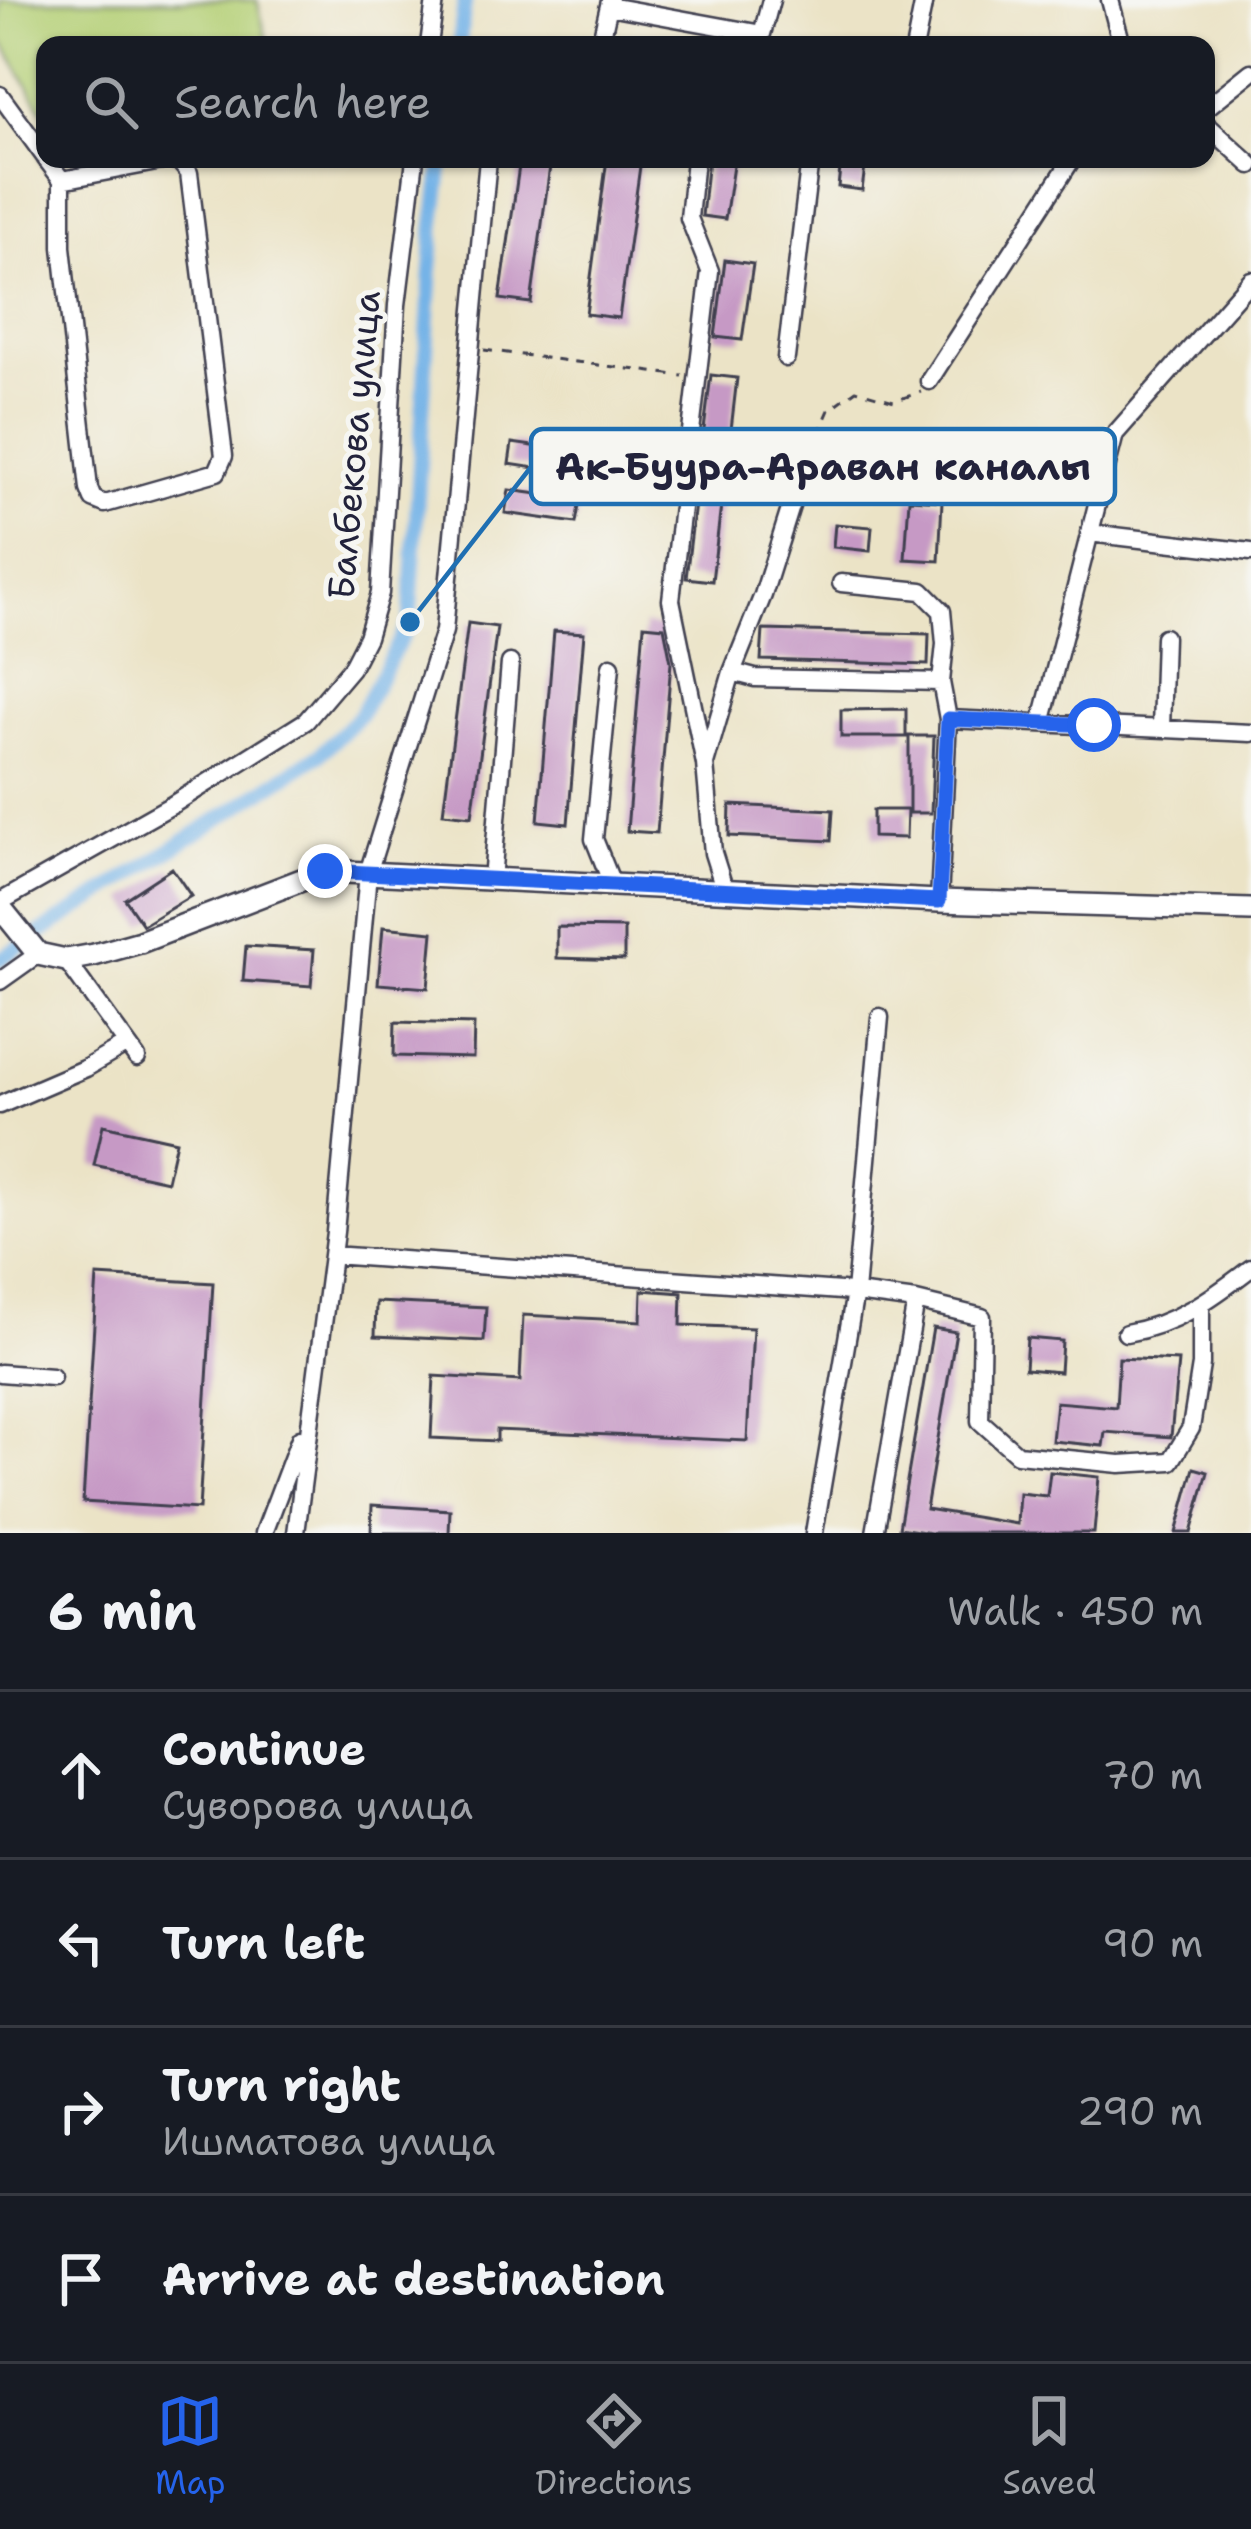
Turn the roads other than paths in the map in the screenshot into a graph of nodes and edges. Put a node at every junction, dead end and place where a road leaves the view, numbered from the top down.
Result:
1 (435, 0) edge
2 (771, 0) edge
3 (924, 0) edge
4 (1110, 0) edge
5 (609, 3) edge
6 (430, 36) edge
7 (602, 36) edge
8 (917, 36) edge
9 (1120, 36) edge
10 (1251, 72) edge
11 (0, 95) edge
12 (1215, 101) edge
13 (1215, 132) edge
14 (36, 144) edge
15 (1251, 165) edge
16 (53, 168) edge
17 (125, 168) edge
18 (185, 168) edge
19 (414, 168) edge
20 (487, 168) edge
21 (694, 168) edge
22 (809, 168) edge
23 (1066, 168) edge
24 (62, 180) junction
25 (1251, 280) edge
26 (786, 358) dead end
27 (928, 380) road end
28 (967, 488) dead end
29 (1090, 533) junction
30 (1251, 552) edge
31 (841, 583) dead end
32 (1164, 637) dead end
33 (510, 663) dead end
34 (611, 665) dead end
35 (732, 672) junction
36 (941, 682) junction
37 (948, 719) junction
38 (1042, 720) junction
39 (1161, 728) junction
40 (1251, 733) edge
41 (705, 764) junction
42 (368, 874) junction
43 (492, 880) junction
44 (613, 886) junction
45 (725, 891) junction
46 (939, 901) junction
47 (1, 907) edge
48 (1251, 910) edge
49 (38, 954) junction
50 (66, 960) junction
51 (0, 981) edge
52 (880, 1017) dead end
53 (0, 1105) edge
54 (332, 1255) junction
55 (1251, 1268) edge
56 (855, 1292) junction
57 (916, 1300) junction
58 (1201, 1307) junction
59 (1126, 1333) dead end
60 (0, 1373) edge
61 (52, 1377) dead end
62 (310, 1411) junction
63 (876, 1532) edge
64 (265, 1533) edge
65 (296, 1533) edge
66 (814, 1533) edge

1 - 6 street
2 - 5 street
3 - 8 street
4 - 9 street
5 - 7 street
10 - 12 street
11 - 14 street
13 - 15 street
16 - 24 street
17 - 24 street
18 - 24 street
19 - 47 street, Балбекова улица
20 - 42 street
21 - 41 street
22 - 26 street
23 - 27 street
25 - 29 street
28 - 35 street
29 - 30 street
29 - 38 street
31 - 36 street
32 - 39 street
33 - 43 street
34 - 44 street
35 - 36 street
35 - 41 street
36 - 37 street
37 - 38 street
37 - 46 street
38 - 39 street
39 - 40 street
41 - 45 street
42 - 43 main road
42 - 50 main road
42 - 54 street
43 - 44 main road
44 - 45 main road
45 - 46 main road
46 - 48 main road
47 - 49 main road
49 - 50 main road
49 - 51 street
50 - 53 street
52 - 56 street
54 - 56 street
54 - 62 street
55 - 58 street
56 - 57 street
56 - 66 street
57 - 58 street
57 - 63 street
58 - 59 street
60 - 61 street
62 - 64 street
62 - 65 street

